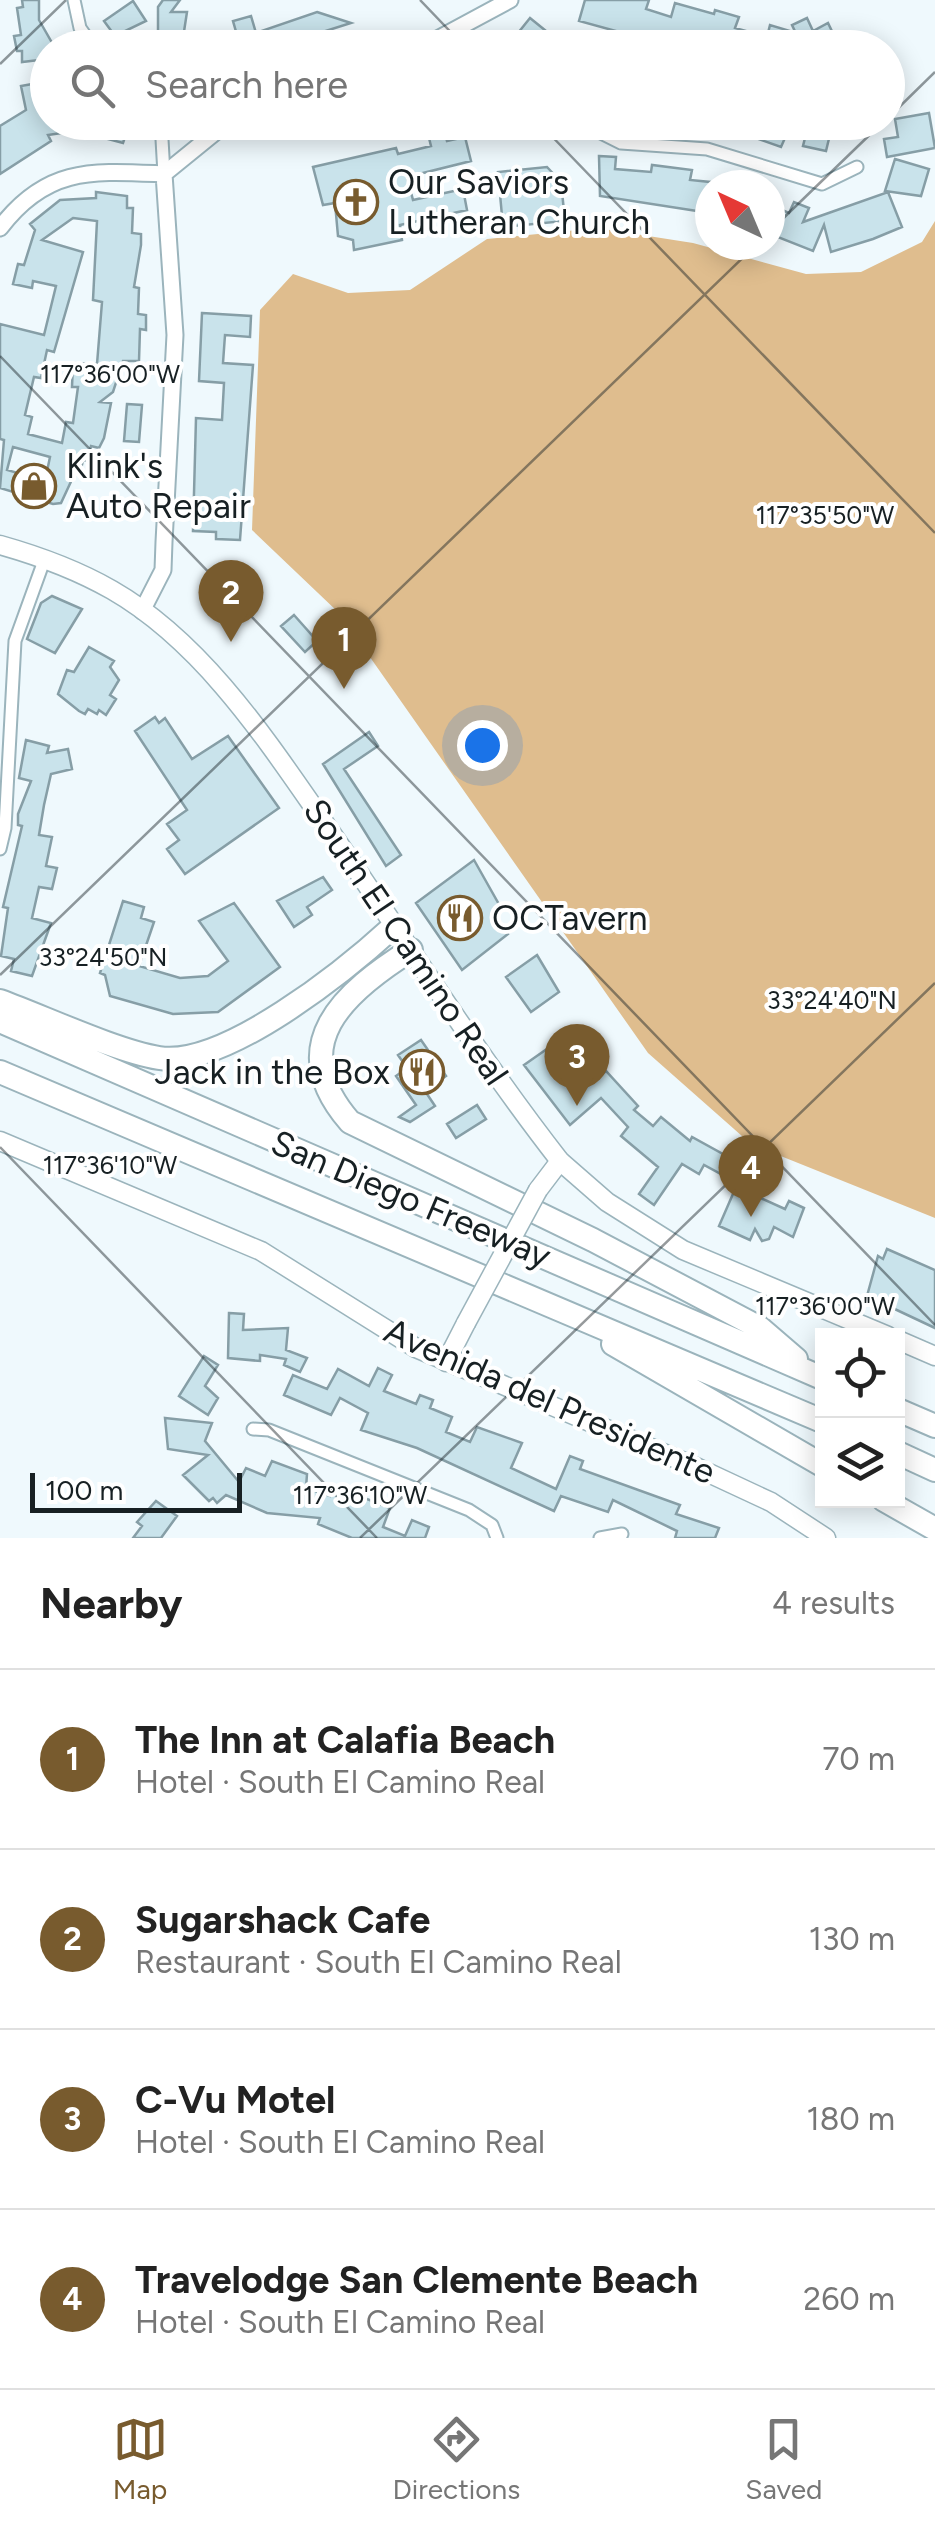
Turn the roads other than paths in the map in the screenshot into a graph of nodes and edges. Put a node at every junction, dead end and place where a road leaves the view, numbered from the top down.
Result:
1 (74, 0) edge
2 (510, 0) edge
3 (457, 29) edge
4 (81, 30) edge
5 (162, 140) edge
6 (206, 140) edge
7 (615, 140) edge
8 (857, 167) dead end
9 (164, 174) junction
10 (0, 228) edge
11 (0, 544) edge
12 (45, 558) junction
13 (142, 611) junction
14 (0, 850) edge
15 (394, 926) junction
16 (411, 950) junction
17 (0, 1001) edge
18 (0, 1021) edge
19 (0, 1072) edge
20 (0, 1142) edge
21 (560, 1160) junction
22 (520, 1290) junction
23 (869, 1328) edge
24 (905, 1343) edge
25 (935, 1356) edge
26 (446, 1362) junction
27 (815, 1374) edge
28 (815, 1375) edge
29 (905, 1413) edge
30 (815, 1418) edge
31 (935, 1426) edge
32 (254, 1429) dead end
33 (905, 1457) edge
34 (815, 1461) edge
35 (935, 1470) edge
36 (898, 1508) edge
37 (935, 1529) edge
38 (622, 1534) dead end
39 (497, 1538) edge
40 (600, 1538) edge
41 (826, 1538) edge

1 - 4 street
2 - 3 street
5 - 9 street
6 - 9 street
7 - 8 street
9 - 10 street
9 - 13 street
11 - 12 main road, South El Camino Real
12 - 13 main road, South El Camino Real
12 - 14 street
13 - 15 main road, South El Camino Real
15 - 16 main road, South El Camino Real
15 - 17 highway
16 - 21 main road, South El Camino Real
16 - 27 highway
18 - 28 highway, San Diego Freeway
19 - 22 highway, San Diego Freeway
20 - 26 main road, Avenida del Presidente
21 - 23 main road, South El Camino Real
21 - 26 main road, bridge
22 - 30 highway, San Diego Freeway
22 - 34 highway
24 - 25 main road
26 - 41 main road, Avenida del Presidente
29 - 31 highway
32 - 39 street
33 - 35 highway
36 - 37 highway
38 - 40 street

